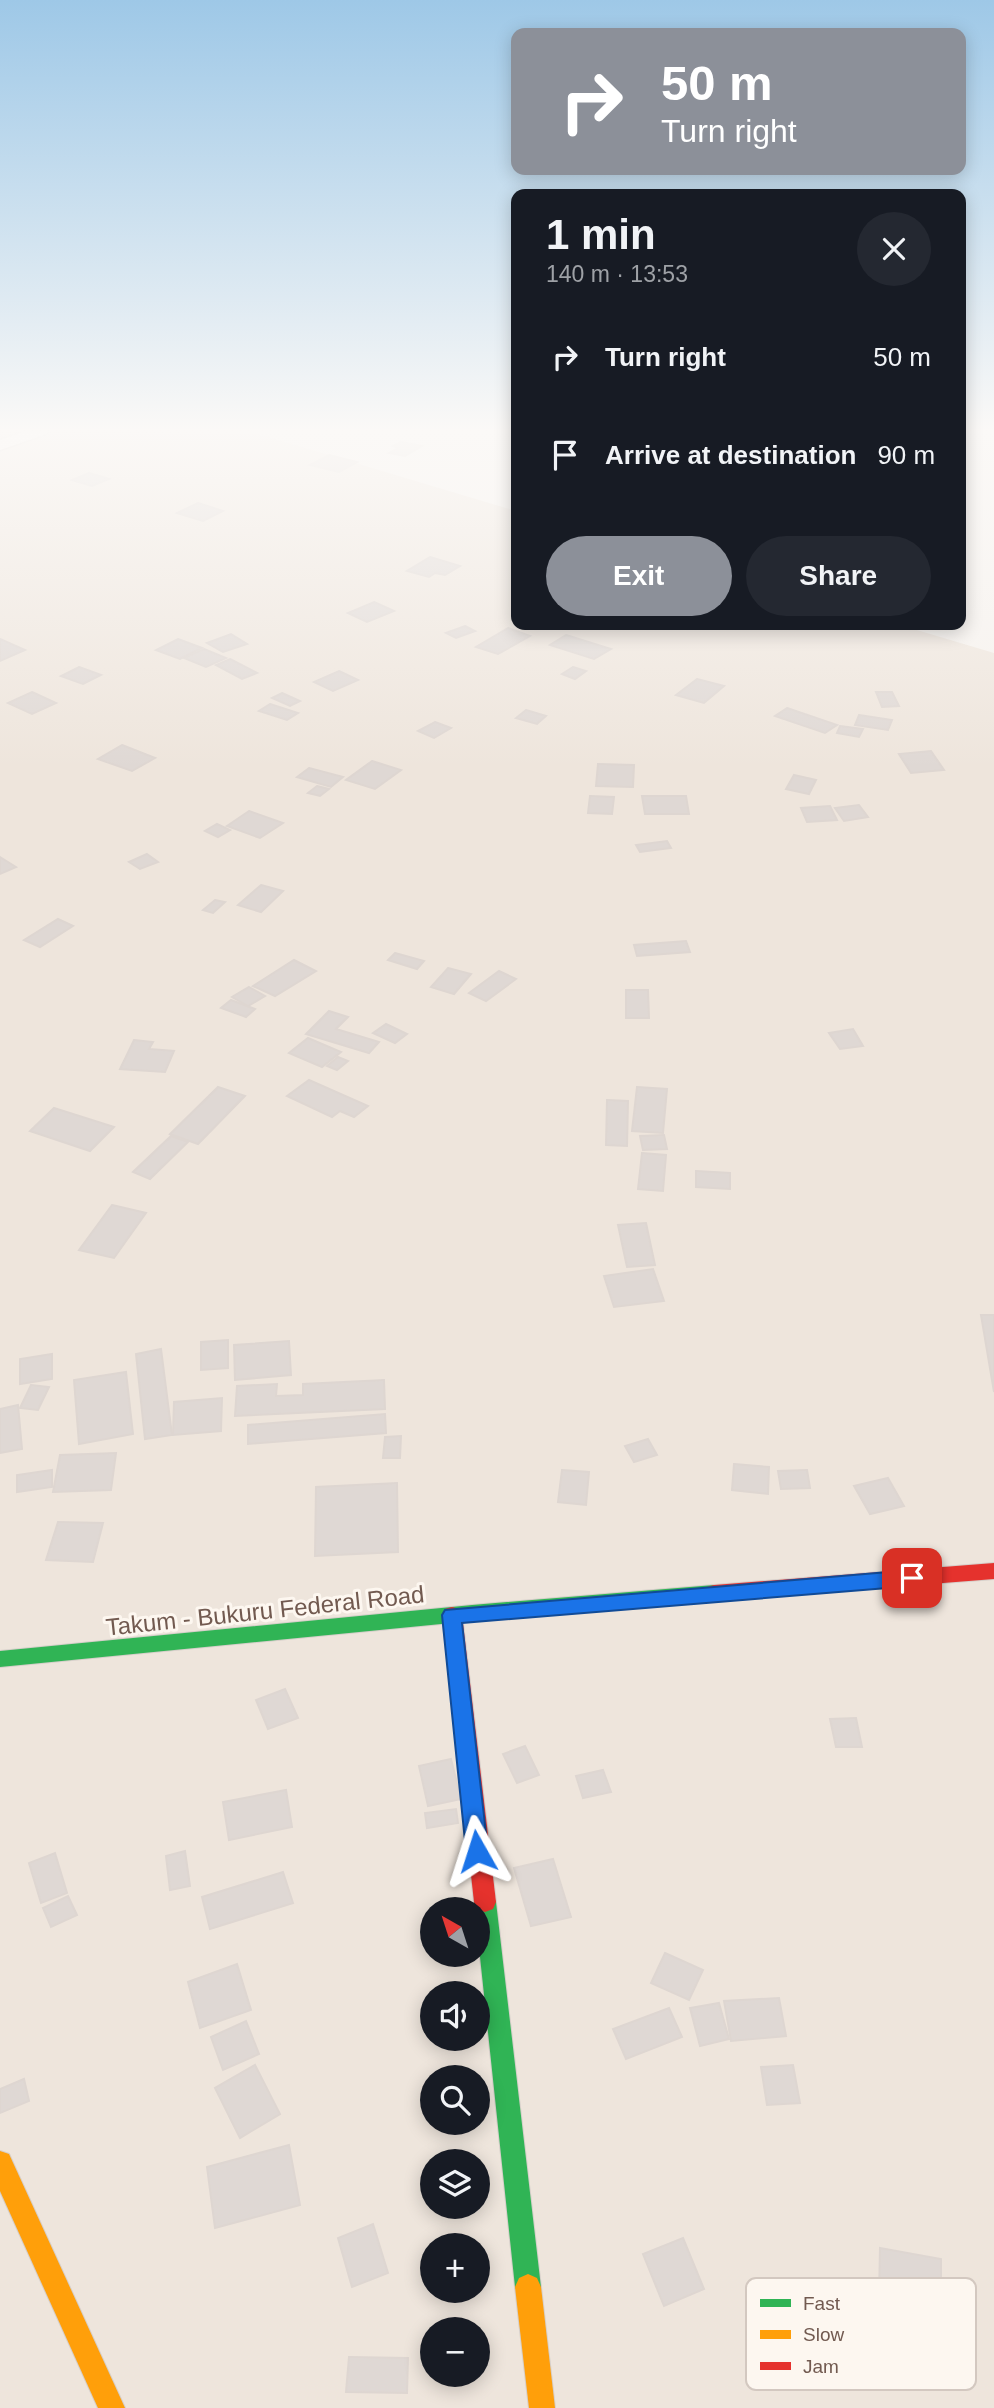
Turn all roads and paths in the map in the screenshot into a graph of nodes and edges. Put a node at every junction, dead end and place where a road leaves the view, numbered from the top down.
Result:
1 (994, 1571) edge
2 (452, 1615) junction
3 (0, 1659) edge
4 (0, 2163) edge
5 (112, 2408) edge
6 (542, 2408) edge

1 - 2 main road, Takum - Bukuru Federal Road
2 - 3 main road, Takum - Bukuru Federal Road
2 - 6 main road
4 - 5 main road

